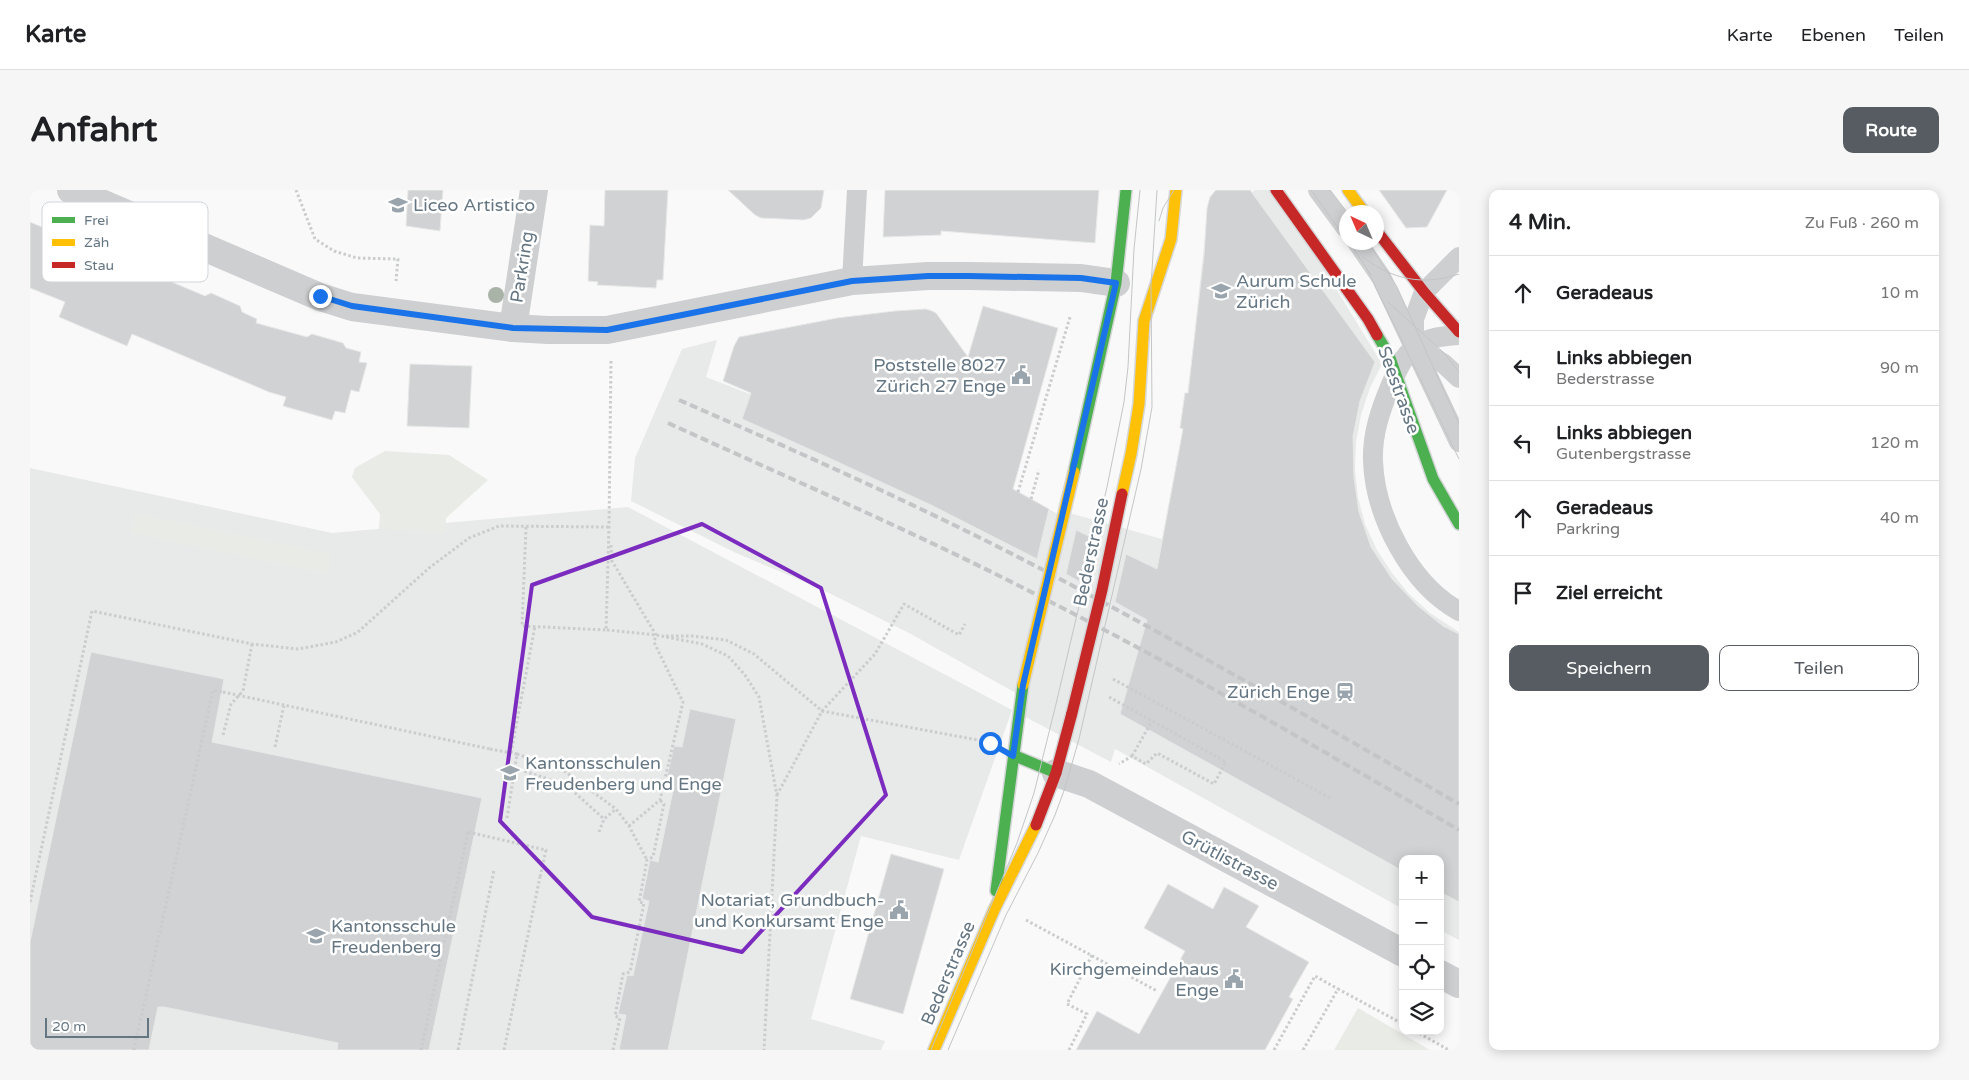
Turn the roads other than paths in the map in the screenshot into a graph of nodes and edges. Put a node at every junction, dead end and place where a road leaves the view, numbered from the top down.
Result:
1 (71, 190) edge
2 (534, 190) edge
3 (857, 190) edge
4 (1176, 190) edge
5 (1276, 190) edge
6 (1307, 190) edge
7 (1348, 190) edge
8 (1322, 193) edge
9 (1127, 194) edge
10 (1188, 195) dead end
11 (99, 202) edge
12 (1359, 205) edge
13 (1339, 218) edge
14 (1171, 239) junction
15 (1384, 240) edge
16 (208, 248) edge
17 (1362, 250) edge
18 (1459, 257) edge
19 (852, 281) junction
20 (1122, 291) junction
21 (1424, 292) junction
22 (513, 328) junction
23 (1459, 334) edge
24 (1414, 346) junction
25 (1395, 374) junction
26 (1459, 378) edge
27 (1459, 442) edge
28 (1459, 524) edge
29 (1459, 611) edge
30 (1013, 756) junction
31 (1056, 773) junction
32 (994, 910) junction
33 (1399, 952) edge
34 (1444, 976) edge
35 (1459, 984) edge
36 (939, 1049) edge

1 - 11 street, Parkring
2 - 22 street, Parkring
3 - 19 lane
4 - 14 main road, Bederstrasse
5 - 25 main road, Seestrasse
6 - 8 lane
7 - 12 main road
8 - 13 lane
9 - 20 main road, Bederstrasse
10 - 14 main road
14 - 31 main road, Bederstrasse, bridge
15 - 21 main road
16 - 22 street, Parkring
17 - 24 lane, Seestrasse
18 - 21 lane
19 - 20 street
19 - 22 street
20 - 30 main road, Bederstrasse, bridge
21 - 23 main road
21 - 24 lane
23 - 24 lane
24 - 25 lane
24 - 26 lane
24 - 27 lane, Seestrasse
25 - 28 main road, Seestrasse
25 - 29 lane
30 - 31 main road
30 - 32 main road, Bederstrasse
31 - 32 main road, Bederstrasse
31 - 33 street, Grütlistrasse
32 - 36 main road, Bederstrasse
34 - 35 street

